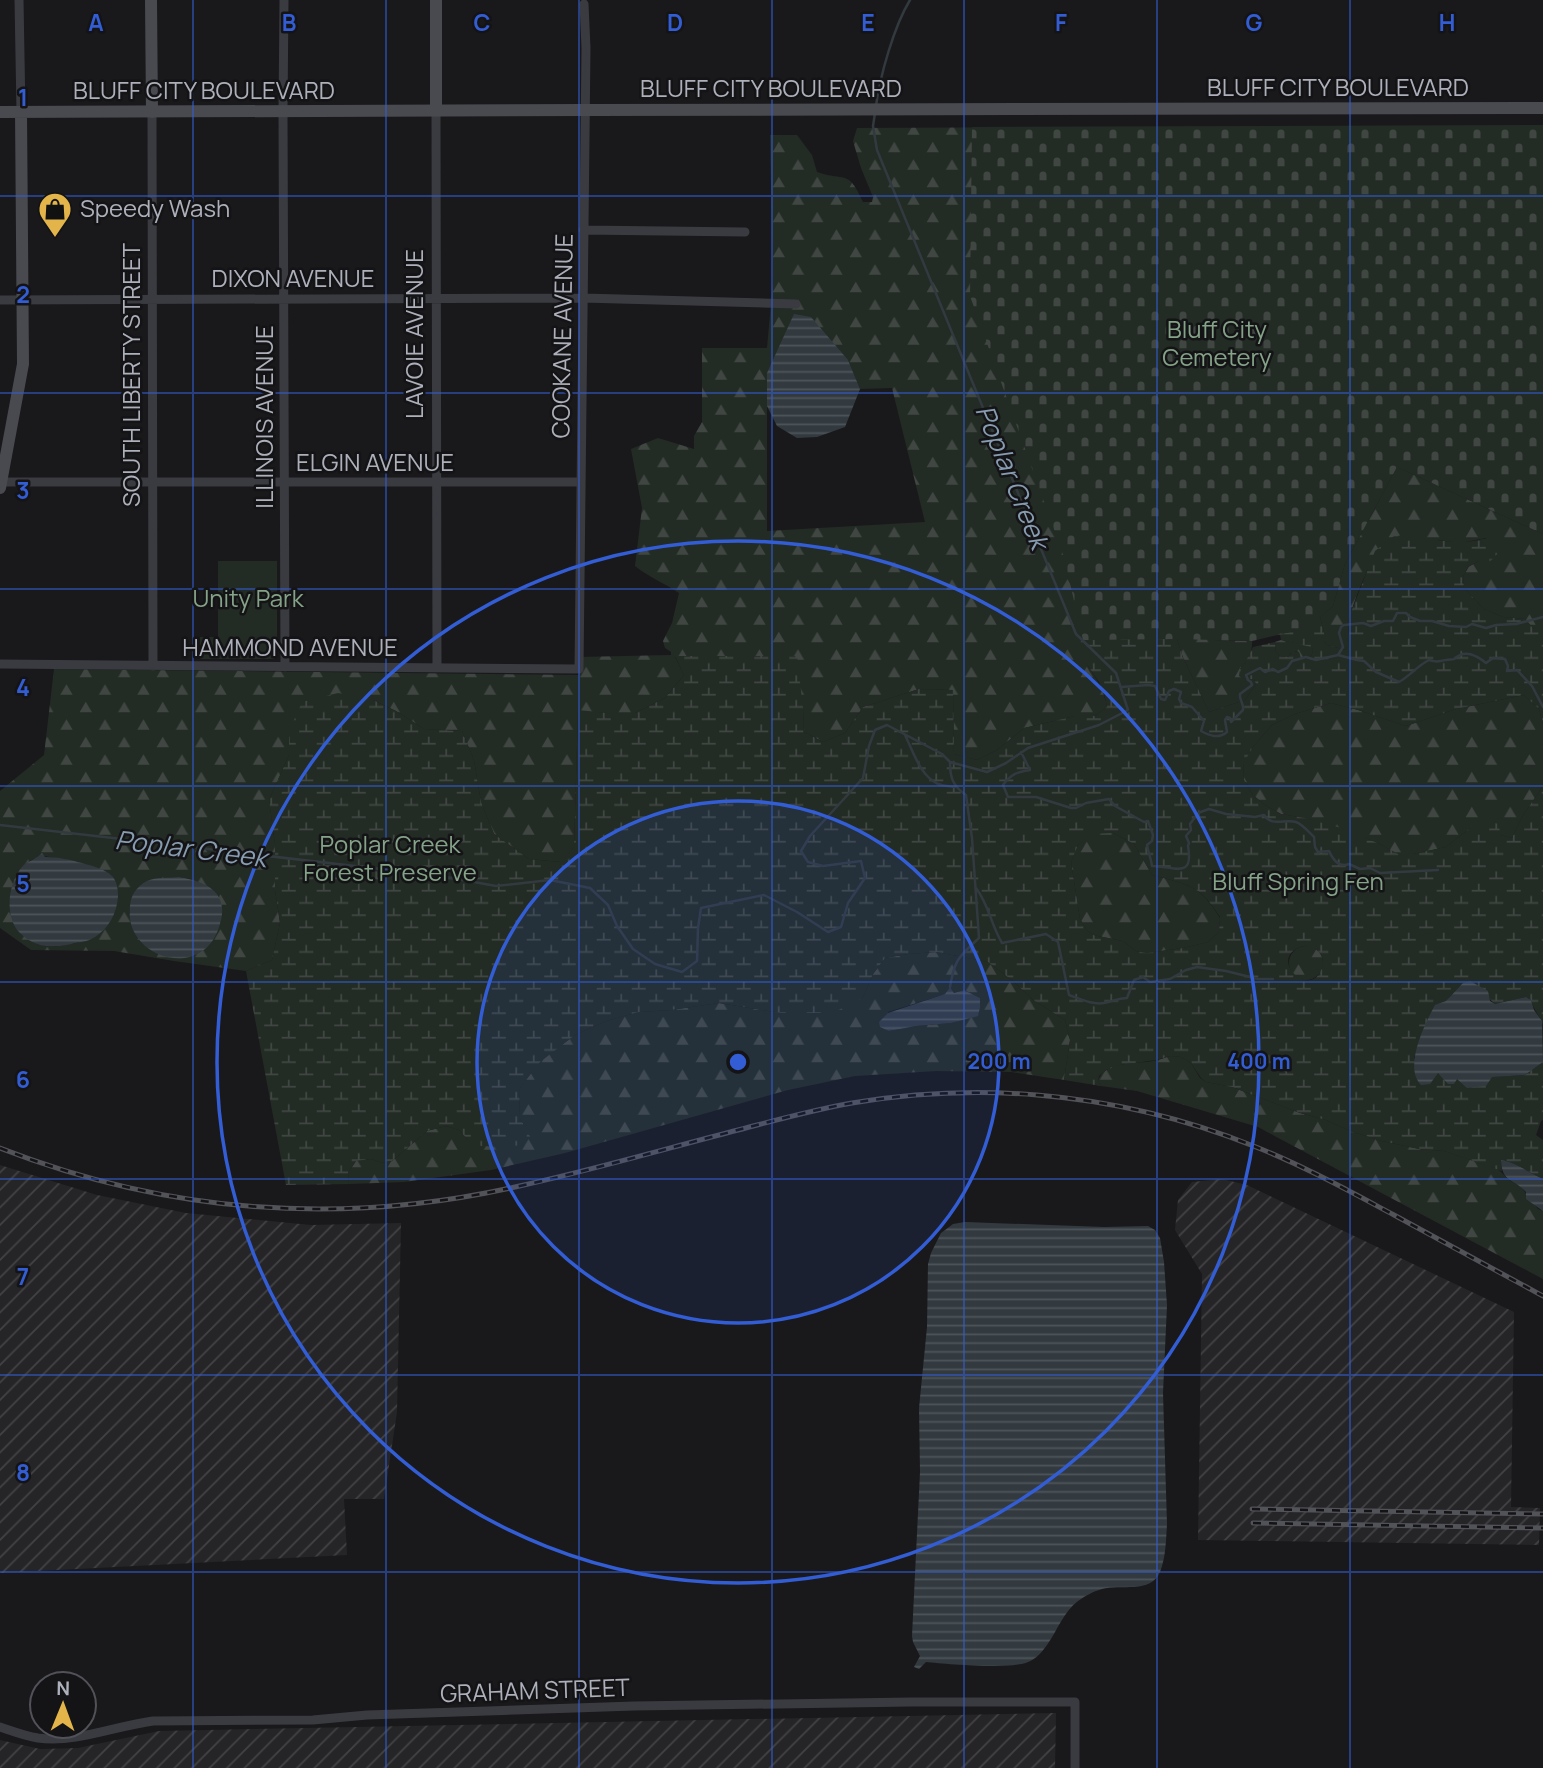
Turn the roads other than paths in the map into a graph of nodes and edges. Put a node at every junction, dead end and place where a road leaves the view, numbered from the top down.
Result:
1 (19, 0) edge
2 (151, 0) edge
3 (284, 0) edge
4 (436, 0) edge
5 (584, 4) dead end
6 (1543, 108) edge
7 (585, 110) junction
8 (283, 111) junction
9 (436, 111) junction
10 (152, 112) junction
11 (0, 113) edge
12 (21, 113) junction
13 (583, 230) junction
14 (745, 232) dead end
15 (284, 298) junction
16 (583, 298) junction
17 (153, 299) junction
18 (436, 299) junction
19 (0, 300) edge
20 (23, 300) junction
21 (796, 304) dead end
22 (284, 482) junction
23 (437, 482) junction
24 (581, 482) junction
25 (153, 483) junction
26 (0, 484) edge
27 (0, 664) edge
28 (153, 666) junction
29 (285, 667) junction
30 (437, 668) junction
31 (579, 669) joint
32 (0, 1727) edge
33 (1075, 1768) edge

1 - 12 street
2 - 10 street, SOUTH LIBERTY STREET
3 - 8 street, ILLINOIS AVENUE
4 - 9 street, LAVOIE AVENUE
5 - 7 street, COOKANE AVENUE
6 - 7 street, BLUFF CITY BOULEVARD
7 - 9 street, BLUFF CITY BOULEVARD
7 - 13 street, COOKANE AVENUE
8 - 9 street, BLUFF CITY BOULEVARD
8 - 10 street, BLUFF CITY BOULEVARD
8 - 15 street, ILLINOIS AVENUE
9 - 18 street, LAVOIE AVENUE
10 - 12 street, BLUFF CITY BOULEVARD
10 - 17 street, SOUTH LIBERTY STREET
11 - 12 street, BLUFF CITY BOULEVARD
12 - 20 street
13 - 14 street
13 - 16 street, COOKANE AVENUE
15 - 17 street, DIXON AVENUE
15 - 18 street, DIXON AVENUE
15 - 22 street, ILLINOIS AVENUE
16 - 18 street, DIXON AVENUE
16 - 21 street, DIXON AVENUE
16 - 24 street, COOKANE AVENUE
17 - 20 street, DIXON AVENUE
17 - 25 street, SOUTH LIBERTY STREET
18 - 23 street, LAVOIE AVENUE
19 - 20 street, DIXON AVENUE
20 - 26 street
22 - 23 street, ELGIN AVENUE
22 - 25 street, ELGIN AVENUE
22 - 29 street, ILLINOIS AVENUE
23 - 24 street, ELGIN AVENUE
23 - 30 street, LAVOIE AVENUE
24 - 31 street, COOKANE AVENUE
25 - 26 street, ELGIN AVENUE
25 - 28 street, SOUTH LIBERTY STREET
27 - 28 street, HAMMOND AVENUE
28 - 29 street, HAMMOND AVENUE
29 - 30 street, HAMMOND AVENUE
30 - 31 street, HAMMOND AVENUE
32 - 33 street, GRAHAM STREET

